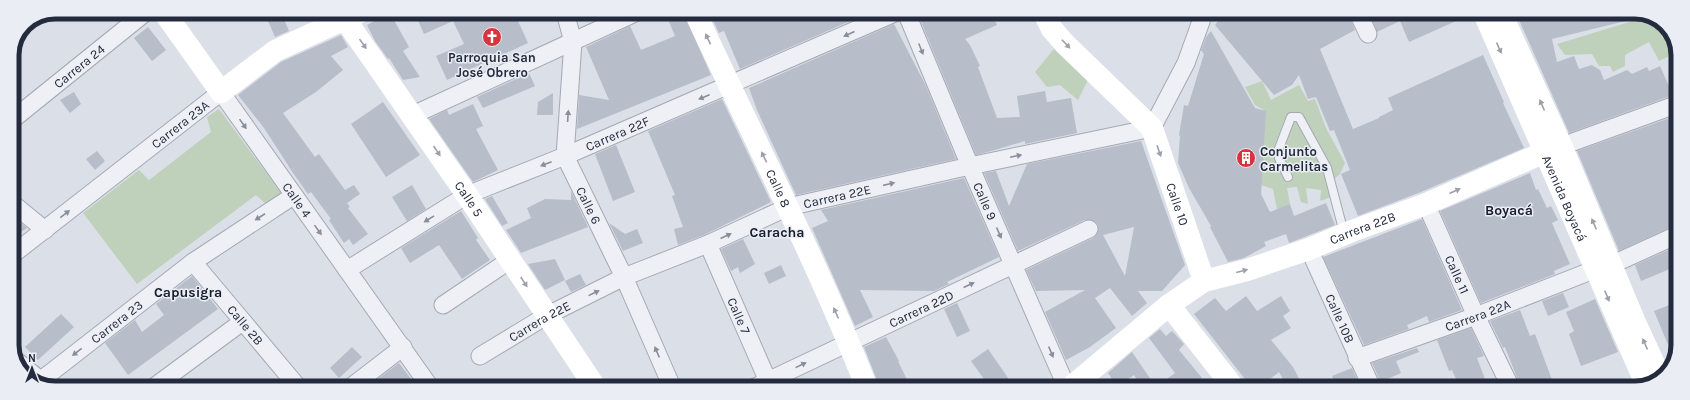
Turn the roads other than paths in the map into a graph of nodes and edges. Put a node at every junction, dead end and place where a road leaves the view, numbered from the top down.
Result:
1 (137, 19) edge
2 (169, 19) edge
3 (338, 19) edge
4 (351, 19) edge
5 (567, 19) edge
6 (622, 19) edge
7 (698, 19) edge
8 (882, 19) edge
9 (909, 19) edge
10 (1047, 19) edge
11 (1202, 19) edge
12 (1361, 19) edge
13 (1487, 19) edge
14 (1503, 19) edge
15 (1368, 34) dead end
16 (573, 42) junction
17 (729, 86) junction
18 (221, 92) junction
19 (1671, 107) edge
20 (19, 114) edge
21 (413, 115) junction
22 (1152, 128) junction
23 (1553, 149) junction
24 (565, 156) junction
25 (970, 166) junction
26 (1288, 177) dead end
27 (467, 195) junction
28 (293, 196) junction
29 (1426, 204) junction
30 (788, 207) junction
31 (19, 209) edge
32 (1089, 229) dead end
33 (45, 230) junction
34 (1344, 235) junction
35 (1671, 238) edge
36 (708, 244) junction
37 (1309, 249) junction
38 (19, 250) edge
39 (510, 260) junction
40 (193, 262) junction
41 (1014, 264) junction
42 (1604, 267) junction
43 (347, 270) junction
44 (624, 277) junction
45 (1204, 281) junction
46 (1169, 304) junction
47 (443, 305) dead end
48 (546, 316) junction
49 (1476, 316) junction
50 (242, 322) junction
51 (849, 342) junction
52 (403, 347) junction
53 (480, 356) dead end
54 (1357, 358) junction
55 (1658, 373) edge
56 (50, 380) edge
57 (1644, 380) edge
58 (162, 381) edge
59 (293, 381) edge
60 (359, 381) edge
61 (426, 381) edge
62 (591, 381) edge
63 (669, 381) edge
64 (769, 381) edge
65 (776, 381) edge
66 (864, 381) edge
67 (1064, 381) edge
68 (1078, 381) edge
69 (1229, 381) edge
70 (1368, 381) edge
71 (1508, 381) edge

1 - 20 street, Carrera 24
2 - 18 street, Calle 4
3 - 18 street, Carrera 23A
4 -> 21 street, Calle 5
5 - 16 street
6 - 16 street
17 -> 7 street, Calle 8
8 -> 17 street, Carrera 22F
9 -> 25 street, Calle 9
10 -> 22 street, Calle 10
11 - 22 street
12 - 15 street
13 -> 23 street, Avenida Boyacá
23 -> 14 street, Avenida Boyacá
16 - 21 street
24 -> 16 street
17 -> 24 street, Carrera 22F
30 -> 17 street, Calle 8
18 -> 28 street, Calle 4
33 -> 18 street, Carrera 23A
19 - 23 street, Carrera 22B
21 -> 27 street, Calle 5
25 -> 22 street, Carrera 22E
22 -> 45 street, Calle 10
29 -> 23 street, Carrera 22B
23 - 42 street, Avenida Boyacá
24 -> 27 street, Carrera 22F
24 - 44 street, Calle 6
30 -> 25 street, Carrera 22E
25 -> 41 street, Calle 9
26 - 34 lane
27 - 39 street, Calle 5
27 -> 43 street, Carrera 22F
28 -> 40 street, Carrera 23
28 -> 43 street, Calle 4
29 - 34 street, Carrera 22B
29 - 49 street, Calle 11
36 -> 30 street, Carrera 22E
51 -> 30 street, Calle 8
31 - 33 street
32 - 41 street, Carrera 22D
33 - 38 street, Carrera 23A
34 - 37 street, Carrera 22B
35 - 42 street, Carrera 22A
36 - 44 street, Carrera 22E
36 - 64 street, Calle 7
45 -> 37 street, Carrera 22B
37 - 54 street, Calle 10B
39 - 47 street
39 -> 48 street, Calle 5
40 - 50 street, Calle 2B
40 -> 56 street, Carrera 23
51 -> 41 street, Carrera 22D
41 -> 67 street, Calle 9
42 - 49 street, Carrera 22A
55 -> 42 street, Avenida Boyacá
42 -> 57 street, Avenida Boyacá
43 - 52 street, Calle 4
48 -> 44 street, Carrera 22E
63 -> 44 street, Calle 6
45 - 46 street, Carrera 22B
46 - 68 street, Carrera 22B
46 - 69 street
48 - 53 street, Carrera 22E
48 - 62 street, Calle 5
49 - 54 street, Carrera 22A
49 - 71 street, Calle 11
50 - 58 street
50 - 59 street, Calle 2B
65 -> 51 street, Carrera 22D
51 - 66 street, Calle 8
52 - 60 street
52 - 61 street, Calle 4
54 - 70 street, Calle 10B

